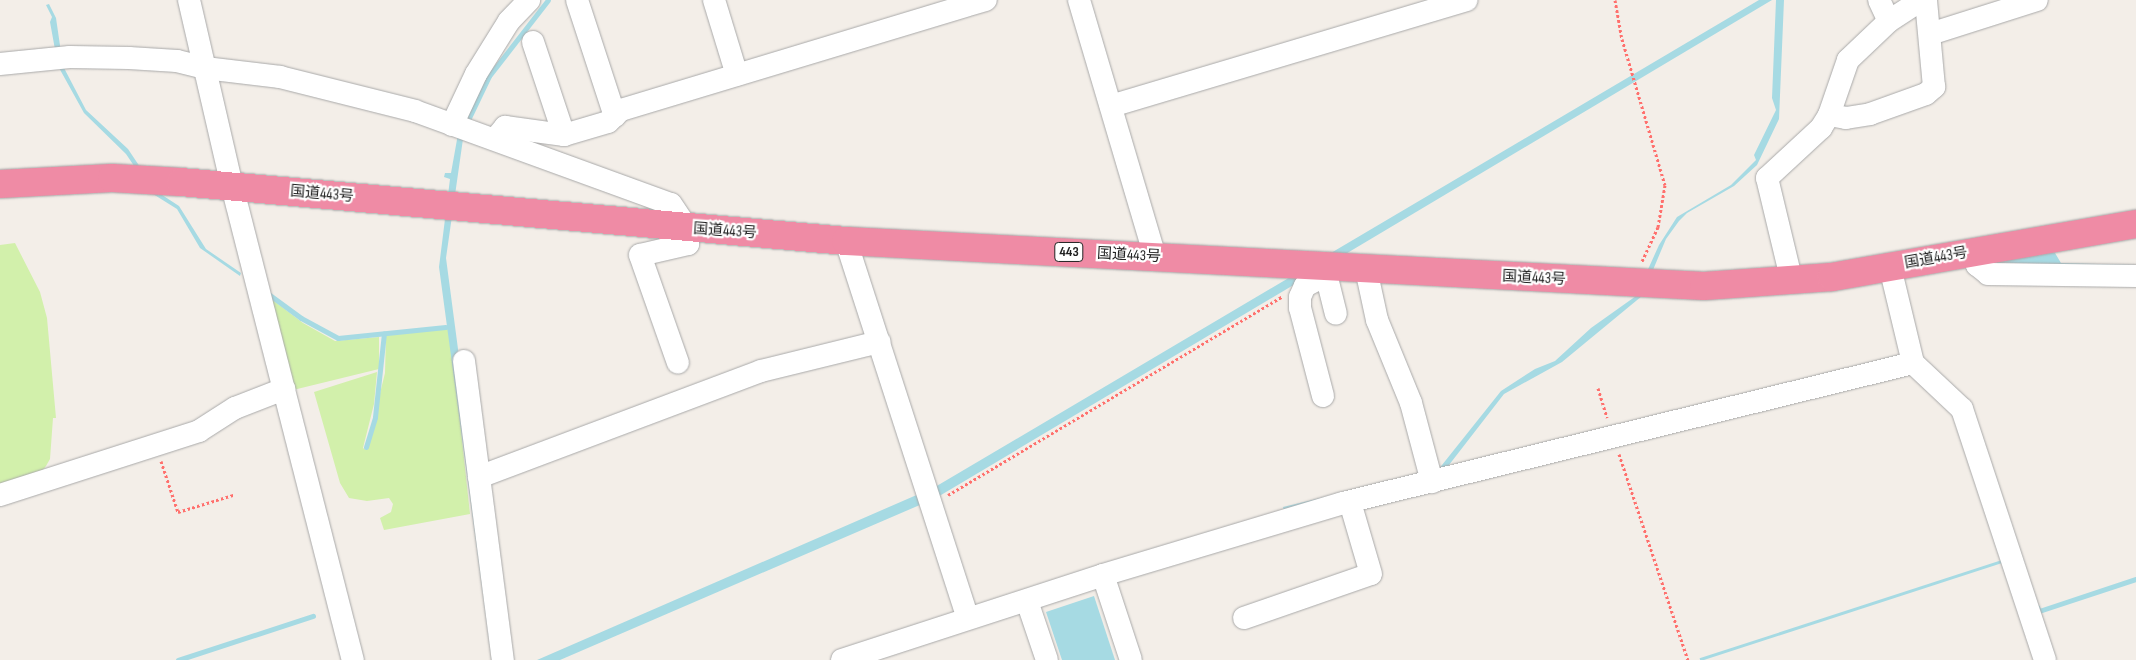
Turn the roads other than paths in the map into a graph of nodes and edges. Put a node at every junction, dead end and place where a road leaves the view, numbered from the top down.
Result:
1 (189, 0) edge
2 (529, 0) edge
3 (577, 0) edge
4 (714, 0) edge
5 (986, 0) edge
6 (1078, 0) edge
7 (1467, 0) edge
8 (1879, 0) edge
9 (1921, 0) edge
10 (1926, 0) edge
11 (2037, 0) edge
12 (505, 10) edge
13 (1889, 21) junction
14 (1930, 34) junction
15 (533, 42) dead end
16 (0, 64) edge
17 (205, 68) junction
18 (738, 75) junction
19 (1112, 106) junction
20 (615, 116) junction
21 (1829, 116) junction
22 (452, 125) junction
23 (564, 135) junction
24 (495, 139) junction
25 (0, 184) edge
26 (232, 186) junction
27 (2136, 224) edge
28 (687, 228) junction
29 (846, 241) junction
30 (1974, 252) junction
31 (1155, 256) junction
32 (1890, 267) junction
33 (1366, 269) junction
34 (1325, 271) junction
35 (2136, 276) edge
36 (1792, 282) junction
37 (1336, 314) dead end
38 (879, 342) junction
39 (464, 361) dead end
40 (678, 363) dead end
41 (1913, 363) junction
42 (284, 389) junction
43 (1323, 396) dead end
44 (479, 477) junction
45 (1432, 482) junction
46 (0, 495) edge
47 (1350, 502) junction
48 (1103, 575) junction
49 (1027, 600) junction
50 (968, 618) junction
51 (1244, 618) dead end
52 (353, 660) edge
53 (503, 660) edge
54 (842, 660) edge
55 (1047, 660) edge
56 (1131, 660) edge
57 (2045, 660) edge

1 - 17 street
2 - 12 street
3 - 20 street
4 - 18 street
5 - 18 street
6 - 19 street
7 - 19 street
8 - 13 street
9 - 13 street
10 - 14 street
11 - 14 street
12 - 22 street
13 - 21 street
14 - 21 street
15 - 23 street
16 - 17 street
17 - 22 street
17 - 26 street
18 - 20 street
19 - 31 street
20 - 23 street
21 - 36 street
22 - 24 street
23 - 24 street
24 - 28 street
25 - 26 highway, 国道443号 / 443
26 - 28 highway, 国道443号 / 443
26 - 42 street
27 - 30 highway, 国道443号 / 443
28 - 29 highway, 国道443号 / 443
28 - 40 street
29 - 31 highway, 国道443号 / 443
29 - 38 street
30 - 32 highway, 国道443号 / 443
30 - 35 street
31 - 34 highway, 国道443号 / 443
32 - 36 highway, 国道443号 / 443
32 - 41 street
33 - 34 highway, 国道443号 / 443
33 - 36 highway, 国道443号 / 443
33 - 45 street
34 - 37 street
34 - 43 street
38 - 44 street
38 - 50 street
39 - 44 street
41 - 45 street
41 - 57 street
42 - 46 street
42 - 52 street
44 - 53 street
45 - 47 street
47 - 48 street
47 - 51 street
48 - 49 street
48 - 56 street
49 - 50 street
49 - 55 street
50 - 54 street

